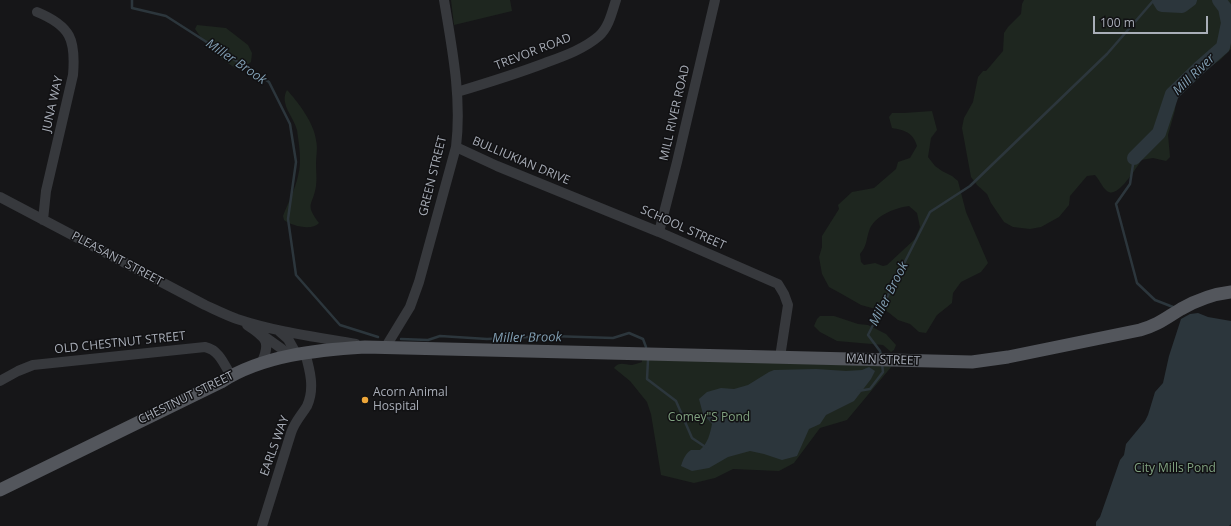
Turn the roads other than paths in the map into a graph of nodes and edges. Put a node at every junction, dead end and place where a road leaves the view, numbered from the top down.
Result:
1 (444, 0) edge
2 (616, 0) edge
3 (715, 0) edge
4 (37, 12) dead end
5 (457, 92) junction
6 (456, 147) junction
7 (0, 197) edge
8 (577, 198) joint
9 (43, 220) junction
10 (659, 232) junction
11 (1231, 292) edge
12 (235, 318) junction
13 (278, 330) junction
14 (259, 333) junction
15 (365, 347) junction
16 (385, 348) junction
17 (296, 355) junction
18 (780, 357) junction
19 (261, 364) junction
20 (231, 376) junction
21 (0, 381) edge
22 (0, 490) edge
23 (262, 526) edge

1 - 5 street, GREEN STREET
2 - 5 street, TREVOR ROAD
3 - 10 street, MILL RIVER ROAD
4 - 9 street, JUNA WAY
5 - 6 street, GREEN STREET
6 - 8 street, BULLIUKIAN DRIVE
6 - 16 street, GREEN STREET
7 - 9 street, PLEASANT STREET
8 - 10 street, SCHOOL STREET
9 - 12 street, PLEASANT STREET
10 - 18 street, SCHOOL STREET
11 - 18 main road, MAIN STREET
12 - 13 street, PLEASANT STREET
12 - 14 street, PLEASANT STREET
13 - 15 street, PLEASANT STREET
13 - 17 street
14 - 17 street, PLEASANT STREET
14 - 19 street
15 - 16 main road, CHESTNUT STREET
15 - 17 main road, CHESTNUT STREET
16 - 18 main road, MAIN STREET
17 - 19 main road, CHESTNUT STREET
17 - 23 street, EARLS WAY
19 - 20 main road, CHESTNUT STREET
20 - 21 street, OLD CHESTNUT STREET
20 - 22 main road, CHESTNUT STREET

